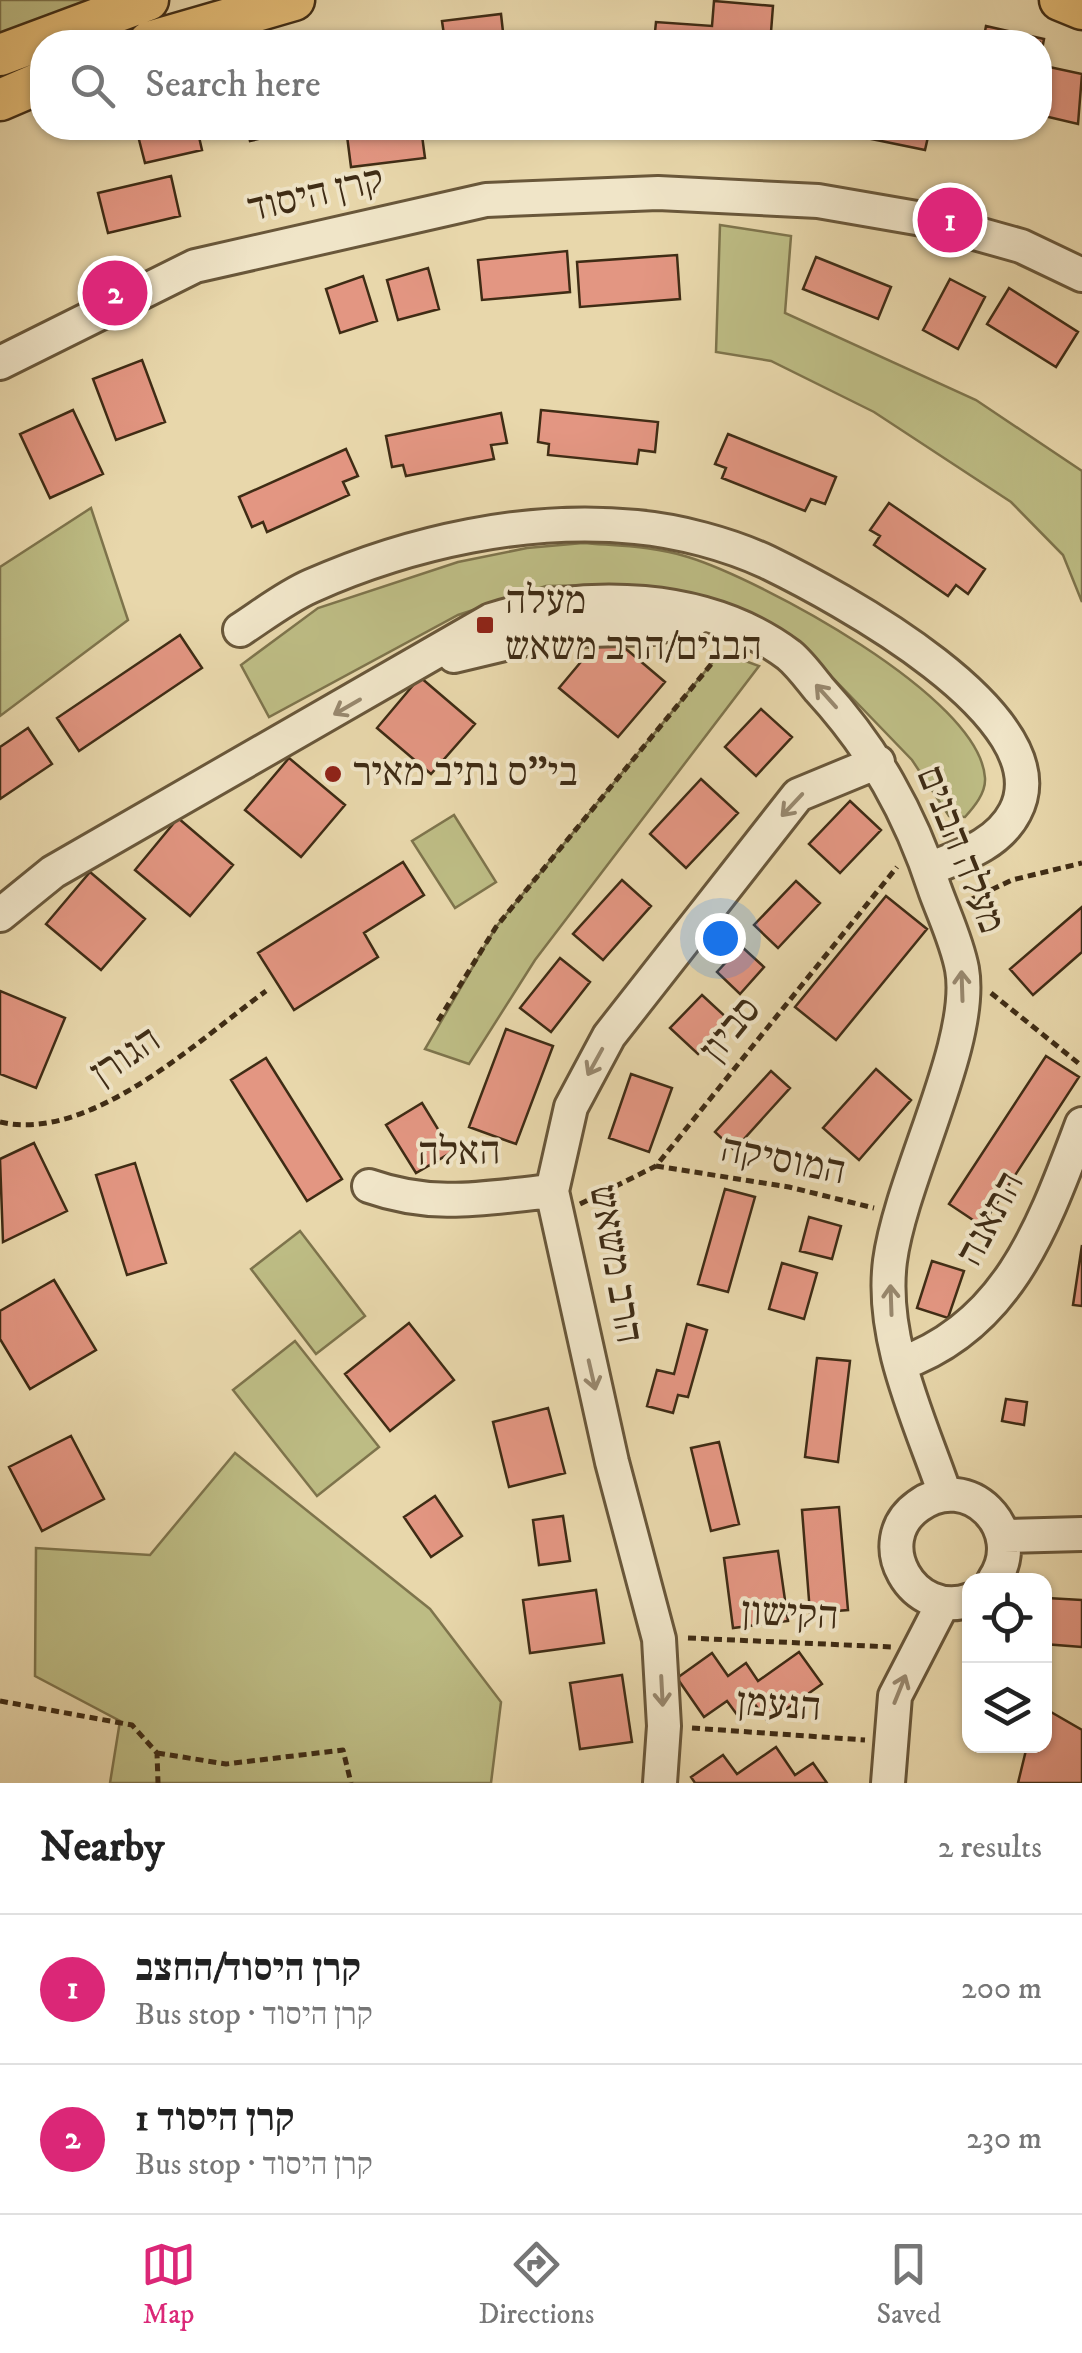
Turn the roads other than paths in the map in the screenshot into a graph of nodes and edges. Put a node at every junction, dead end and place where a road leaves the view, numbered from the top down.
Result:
1 (148, 0) edge
2 (294, 0) edge
3 (1060, 0) edge
4 (1082, 9) edge
5 (67, 30) edge
6 (190, 30) edge
7 (30, 44) edge
8 (0, 55) edge
9 (30, 87) edge
10 (0, 100) edge
11 (1082, 275) edge
12 (0, 364) edge
13 (240, 630) dead end
14 (878, 762) junction
15 (924, 854) junction
16 (0, 915) edge
17 (1082, 1124) edge
18 (369, 1186) dead end
19 (554, 1204) junction
20 (900, 1364) junction
21 (945, 1494) junction
22 (1082, 1534) edge
23 (1004, 1536) junction
24 (997, 1573) edge
25 (956, 1601) edge
26 (660, 1783) edge
27 (888, 1783) edge

1 - 5 main road
2 - 6 main road
3 - 4 main road
7 - 8 main road
9 - 10 main road
11 - 12 street, קרן היסוד
13 - 15 street
14 - 15 street, מעלה הבנים
14 -> 16 street, מעלה הבנים
14 -> 19 street, הרב משאש
20 -> 15 street, מעלה הבנים
17 - 20 street, התאנה
18 - 19 street, האלה
19 -> 26 street, הרב משאש
20 - 21 street, מעלה הבנים
21 - 23 street
21 - 25 street
22 - 23 street
23 - 24 street
27 -> 25 street

